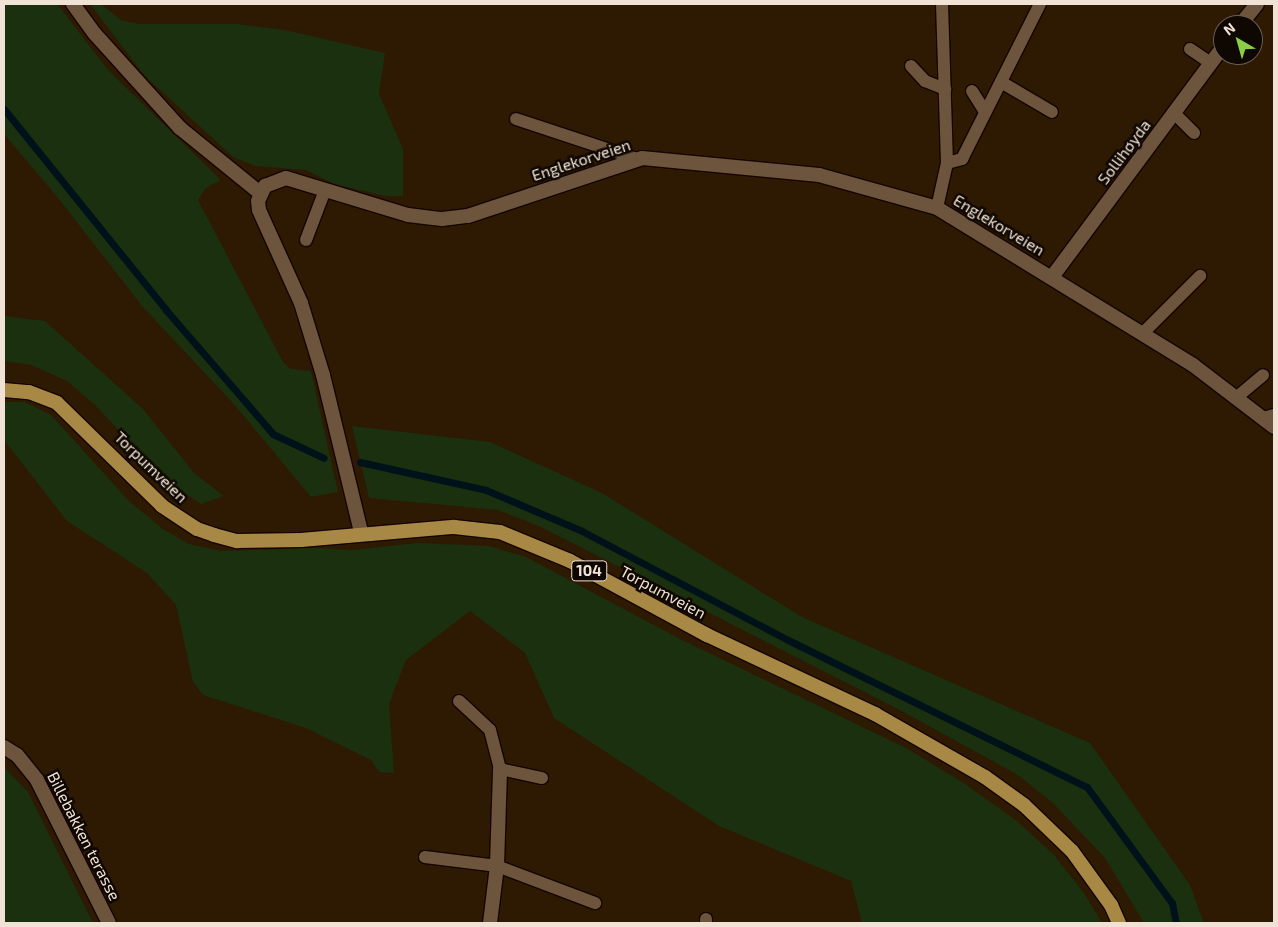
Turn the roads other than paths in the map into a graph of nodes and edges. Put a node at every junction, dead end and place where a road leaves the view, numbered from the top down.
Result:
1 (74, 4) edge
2 (942, 4) edge
3 (1040, 4) edge
4 (1257, 4) edge
5 (1248, 15) edge
6 (1190, 49) dead end
7 (1213, 60) edge
8 (1211, 63) junction
9 (911, 66) dead end
10 (1001, 82) junction
11 (945, 89) junction
12 (972, 91) dead end
13 (985, 112) junction
14 (1052, 112) dead end
15 (1175, 114) junction
16 (516, 119) dead end
17 (1194, 133) dead end
18 (637, 159) junction
19 (948, 163) junction
20 (325, 190) junction
21 (260, 193) junction
22 (937, 208) junction
23 (306, 240) dead end
24 (1200, 276) dead end
25 (1052, 277) junction
26 (1143, 333) junction
27 (1263, 375) dead end
28 (4, 390) edge
29 (1236, 397) junction
30 (1271, 420) edge
31 (361, 532) junction
32 (459, 701) dead end
33 (4, 747) edge
34 (500, 769) junction
35 (542, 778) dead end
36 (425, 857) dead end
37 (497, 866) junction
38 (595, 903) dead end
39 (109, 923) edge
40 (490, 923) edge
41 (1119, 923) edge

1 - 21 street
2 - 11 lane
3 - 10 lane
4 - 5 street
6 - 8 lane
7 - 8 street, Sollihøyda
8 - 15 street, Sollihøyda
9 - 11 lane
10 - 13 lane
10 - 14 lane
11 - 19 lane
12 - 13 lane
13 - 19 lane
15 - 17 lane
15 - 25 street, Sollihøyda
16 - 18 lane
18 - 20 street, Englekorveien
18 - 22 street, Englekorveien
19 - 22 lane
20 - 21 street, Englekorveien
20 - 23 lane
21 - 31 street
22 - 25 street, Englekorveien
24 - 26 lane
25 - 26 street, Englekorveien
26 - 29 street, Englekorveien
27 - 29 lane
28 - 31 main road, Torpumveien / 104
29 - 30 street, Englekorveien
31 - 41 main road, Torpumveien / 104
32 - 34 lane
33 - 39 street, Billebakken terasse
34 - 35 lane
34 - 37 street
36 - 37 lane
37 - 38 lane
37 - 40 street

